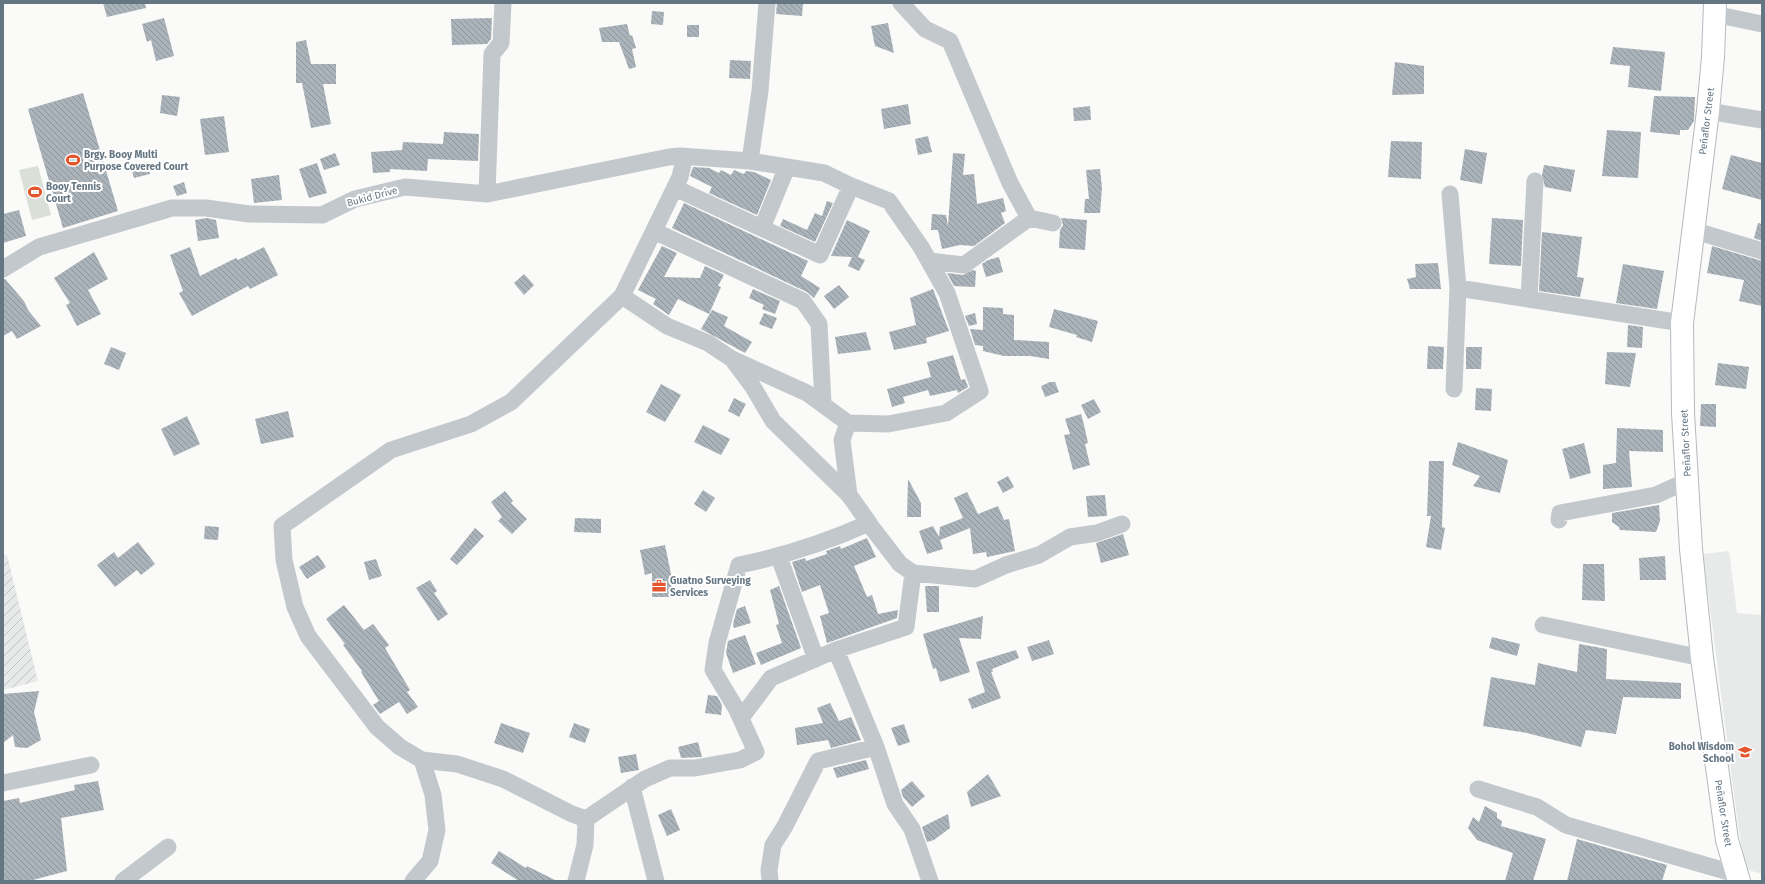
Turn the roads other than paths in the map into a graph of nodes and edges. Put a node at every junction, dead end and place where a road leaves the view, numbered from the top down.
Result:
1 (503, 3) edge
2 (767, 3) edge
3 (901, 3) edge
4 (1715, 9) edge
5 (1762, 24) edge
6 (1708, 111) junction
7 (1762, 120) edge
8 (680, 156) junction
9 (750, 161) junction
10 (787, 168) junction
11 (1535, 181) dead end
12 (851, 186) junction
13 (675, 188) junction
14 (487, 194) junction
15 (1450, 194) dead end
16 (1029, 218) junction
17 (1053, 223) dead end
18 (762, 228) junction
19 (1692, 230) junction
20 (654, 231) junction
21 (1762, 251) edge
22 (929, 261) junction
23 (3, 269) edge
24 (1458, 288) junction
25 (622, 296) junction
26 (1529, 299) junction
27 (1682, 323) junction
28 (732, 359) junction
29 (1454, 389) dead end
30 (823, 404) junction
31 (848, 423) junction
32 (1687, 481) junction
33 (849, 496) junction
34 (866, 520) junction
35 (1559, 520) dead end
36 (1122, 524) dead end
37 (779, 557) junction
38 (913, 572) junction
39 (1543, 625) dead end
40 (836, 650) junction
41 (1702, 658) junction
42 (816, 659) junction
43 (741, 718) junction
44 (876, 748) junction
45 (422, 760) junction
46 (90, 765) dead end
47 (3, 783) edge
48 (632, 787) junction
49 (1478, 788) dead end
50 (586, 819) junction
51 (168, 848) dead end
52 (1737, 877) edge
53 (123, 881) edge
54 (413, 881) edge
55 (576, 881) edge
56 (656, 881) edge
57 (770, 881) edge
58 (930, 881) edge

1 - 14 street
2 - 9 street
3 - 16 street
4 - 5 street
4 - 6 main road, Peñaflor Street
6 - 7 street
6 - 19 main road, Peñaflor Street
8 - 9 street, Bukid Drive
8 - 13 street
8 - 14 street, Bukid Drive
9 - 10 street, Bukid Drive
10 - 12 street, Bukid Drive
10 - 18 street
11 - 26 street
12 - 18 street
12 - 22 street, Bukid Drive
13 - 18 street
13 - 20 street
14 - 23 street, Bukid Drive
15 - 24 street
16 - 17 street
16 - 22 street
19 - 21 street
19 - 27 main road, Peñaflor Street
20 - 25 street
20 - 30 street
22 - 31 street, Bukid Drive
24 - 26 street
24 - 29 street
25 - 28 street
25 - 45 street
26 - 27 street
27 - 32 main road, Peñaflor Street
28 - 30 street
28 - 33 street
30 - 31 street
31 - 33 street
32 - 35 street
32 - 41 main road, Peñaflor Street
33 - 34 street
34 - 37 street
34 - 38 street
36 - 38 street
37 - 42 street
37 - 43 street
38 - 40 street
39 - 41 street
40 - 42 street
40 - 44 street
41 - 52 main road, Peñaflor Street
42 - 43 street
43 - 48 street
44 - 57 street
44 - 58 street
45 - 50 street
45 - 54 street
46 - 47 street
48 - 50 street
48 - 56 street
49 - 52 street
50 - 55 street
51 - 53 street

